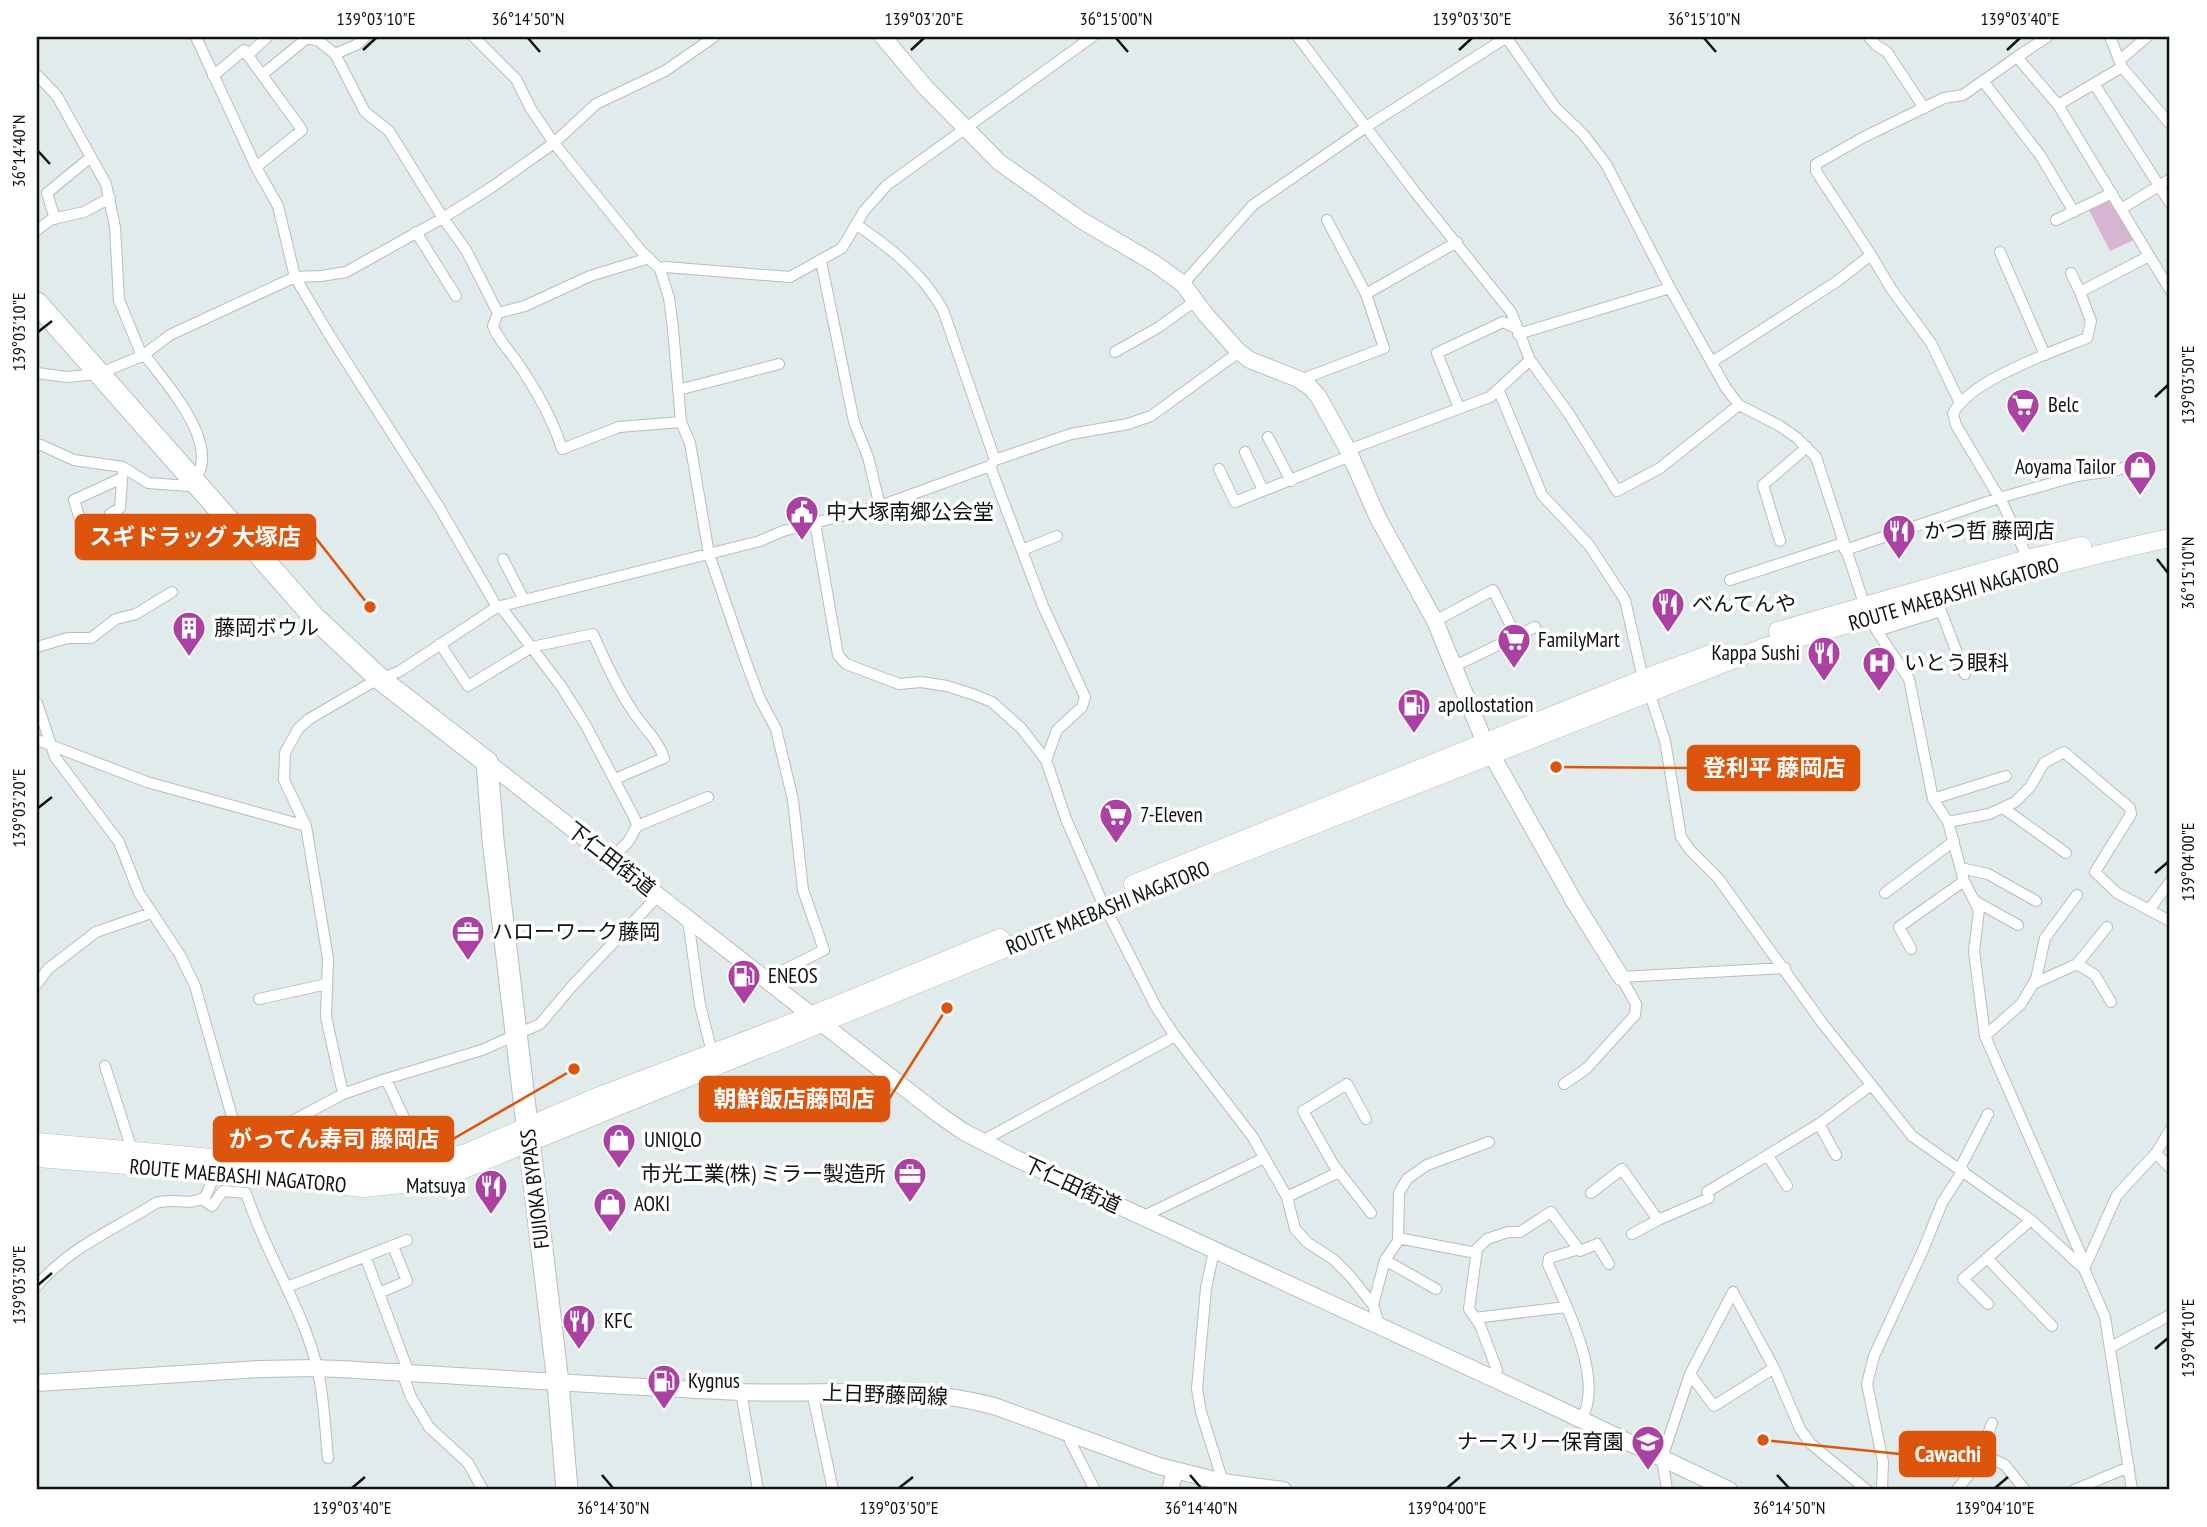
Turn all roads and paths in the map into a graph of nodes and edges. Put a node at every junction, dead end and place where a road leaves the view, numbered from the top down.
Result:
1 (196, 37) edge
2 (267, 37) edge
3 (304, 37) edge
4 (365, 37) edge
5 (474, 37) edge
6 (714, 37) edge
7 (883, 37) edge
8 (1093, 37) edge
9 (1298, 37) edge
10 (1507, 37) edge
11 (1869, 37) edge
12 (2047, 37) edge
13 (2110, 37) edge
14 (2147, 37) edge
15 (335, 54) junction
16 (248, 55) junction
17 (2017, 57) junction
18 (2121, 63) junction
19 (37, 75) edge
20 (262, 75) junction
21 (213, 76) junction
22 (1983, 81) junction
23 (2095, 85) junction
24 (2058, 105) junction
25 (1924, 108) junction
26 (2170, 124) edge
27 (1366, 127) junction
28 (967, 128) junction
29 (554, 143) junction
30 (90, 157) junction
31 (256, 167) junction
32 (2170, 179) edge
33 (2159, 185) junction
34 (2112, 193) junction
35 (110, 198) junction
36 (2170, 203) edge
37 (2120, 209) junction
38 (2074, 212) junction
39 (443, 218) junction
40 (55, 219) junction
41 (1326, 220) dead end
42 (2056, 220) dead end
43 (857, 225) junction
44 (37, 230) edge
45 (416, 232) junction
46 (1457, 242) junction
47 (2000, 252) dead end
48 (1871, 255) junction
49 (2149, 256) junction
50 (649, 258) junction
51 (821, 261) junction
52 (660, 269) junction
53 (2071, 273) dead end
54 (295, 277) junction
55 (1183, 284) junction
56 (1670, 288) junction
57 (2170, 290) edge
58 (2080, 292) junction
59 (1366, 294) junction
60 (456, 296) dead end
61 (1195, 301) junction
62 (37, 303) edge
63 (498, 313) junction
64 (1517, 331) junction
65 (1115, 352) dead end
66 (1239, 352) junction
67 (143, 355) junction
68 (2045, 355) junction
69 (1530, 360) junction
70 (1712, 362) junction
71 (779, 364) dead end
72 (37, 373) edge
73 (98, 374) junction
74 (1300, 380) junction
75 (678, 390) junction
76 (1499, 391) junction
77 (1960, 403) junction
78 (1739, 405) junction
79 (1460, 408) junction
80 (681, 422) junction
81 (1268, 437) dead end
82 (37, 446) edge
83 (1807, 447) junction
84 (1245, 452) dead end
85 (1349, 453) junction
86 (2139, 461) dead end
87 (993, 463) junction
88 (1219, 469) dead end
89 (122, 473) junction
90 (1291, 481) junction
91 (194, 482) junction
92 (1263, 490) junction
93 (1999, 498) junction
94 (880, 506) junction
95 (815, 523) junction
96 (2170, 526) edge
97 (1057, 536) dead end
98 (2170, 538) edge
99 (1780, 541) dead end
100 (1844, 547) junction
101 (1022, 551) junction
102 (709, 554) junction
103 (503, 559) dead end
104 (2028, 559) junction
105 (1730, 580) dead end
106 (172, 592) dead end
107 (524, 600) junction
108 (498, 606) junction
109 (1870, 619) junction
110 (1435, 621) junction
111 (1535, 627) dead end
112 (1517, 636) junction
113 (440, 644) junction
114 (37, 647) edge
115 (532, 647) junction
116 (1455, 666) junction
117 (1965, 674) dead end
118 (380, 679) junction
119 (1646, 685) junction
120 (37, 703) edge
121 (37, 740) edge
122 (50, 744) junction
123 (1488, 750) junction
124 (1045, 760) junction
125 (487, 762) junction
126 (2006, 776) dead end
127 (615, 779) junction
128 (708, 797) dead end
129 (1933, 799) junction
130 (2003, 808) junction
131 (1948, 822) junction
132 (306, 825) junction
133 (637, 826) junction
134 (1954, 841) junction
135 (2066, 853) dead end
136 (611, 859) junction
137 (1961, 868) junction
138 (1964, 881) junction
139 (2170, 882) edge
140 (1885, 893) dead end
141 (2077, 895) dead end
142 (658, 896) junction
143 (1975, 901) junction
144 (2036, 901) dead end
145 (1103, 902) junction
146 (2149, 909) junction
147 (151, 913) junction
148 (688, 920) junction
149 (2170, 921) edge
150 (2018, 925) dead end
151 (2107, 927) dead end
152 (1911, 949) dead end
153 (2077, 964) junction
154 (1785, 968) junction
155 (1621, 977) junction
156 (766, 979) junction
157 (37, 984) edge
158 (327, 984) junction
159 (2033, 984) junction
160 (259, 999) dead end
161 (2111, 1002) dead end
162 (816, 1020) junction
163 (1984, 1035) junction
164 (1174, 1036) junction
165 (515, 1037) junction
166 (712, 1052) junction
167 (104, 1066) dead end
168 (386, 1079) junction
169 (1564, 1084) dead end
170 (1871, 1086) junction
171 (343, 1094) junction
172 (1988, 1114) dead end
173 (1366, 1119) dead end
174 (1819, 1124) junction
175 (2170, 1130) edge
176 (528, 1134) junction
177 (238, 1138) junction
178 (982, 1141) junction
179 (37, 1142) edge
180 (1489, 1142) dead end
181 (132, 1150) junction
182 (2155, 1153) junction
183 (1836, 1155) dead end
184 (1768, 1156) junction
185 (37, 1158) edge
186 (1265, 1158) junction
187 (426, 1165) junction
188 (220, 1166) junction
189 (2170, 1168) edge
190 (1961, 1169) junction
191 (1339, 1172) junction
192 (1787, 1186) dead end
193 (1591, 1193) dead end
194 (1287, 1196) junction
195 (202, 1199) junction
196 (1371, 1213) dead end
197 (1142, 1217) junction
198 (1658, 1220) junction
199 (2031, 1220) junction
200 (1632, 1234) dead end
201 (1398, 1238) junction
202 (407, 1240) dead end
203 (393, 1245) junction
204 (1579, 1249) junction
205 (1214, 1251) junction
206 (1476, 1253) junction
207 (365, 1256) junction
208 (1987, 1259) junction
209 (1385, 1260) junction
210 (1609, 1264) dead end
211 (2084, 1269) junction
212 (37, 1286) edge
213 (287, 1287) junction
214 (1436, 1289) dead end
215 (379, 1293) junction
216 (1988, 1304) dead end
217 (1373, 1305) junction
218 (1566, 1307) junction
219 (2170, 1315) edge
220 (1475, 1318) junction
221 (2052, 1326) dead end
222 (1380, 1328) junction
223 (2111, 1347) junction
224 (317, 1368) junction
225 (1774, 1368) junction
226 (405, 1373) junction
227 (1690, 1374) junction
228 (1493, 1379) junction
229 (37, 1383) edge
230 (558, 1383) junction
231 (741, 1392) junction
232 (812, 1392) junction
233 (1581, 1420) junction
234 (1992, 1423) dead end
235 (1071, 1435) junction
236 (1982, 1454) junction
237 (328, 1458) dead end
238 (1662, 1458) junction
239 (2129, 1467) junction
240 (1175, 1471) junction
241 (1230, 1485) edge
242 (483, 1490) edge
243 (567, 1490) edge
244 (758, 1490) edge
245 (830, 1490) edge
246 (1095, 1490) edge
247 (1170, 1490) edge
248 (1283, 1490) edge
249 (1667, 1490) edge
250 (1730, 1490) edge
251 (1867, 1490) edge
252 (1882, 1490) edge
253 (1957, 1490) edge
254 (2025, 1490) edge
255 (2074, 1490) edge
256 (2132, 1490) edge

1 - 21 street
2 - 16 street
3 - 15 street
3 - 20 street
4 - 15 street
5 - 29 street
6 - 29 street
7 - 28 street
8 - 28 street
9 - 27 street
10 - 27 street
10 - 56 street
11 - 25 street
12 - 17 street
13 - 18 street
14 - 18 street
15 - 39 street
16 - 20 street
16 - 21 street
17 - 22 street
17 - 24 street
18 - 23 street
18 - 26 street
19 - 30 street
20 - 31 street
21 - 31 street
22 - 25 street
22 - 38 street
23 - 24 street
23 - 33 street
24 - 34 street
25 - 48 street
27 - 46 street
27 - 55 street
28 - 43 street
28 - 55 street
29 - 39 street
29 - 50 street
30 - 35 street
30 - 40 street
31 - 54 street
32 - 33 street
33 - 36 street
33 - 37 street
34 - 37 street
34 - 38 street
35 - 40 street
35 - 67 street
37 - 49 street
38 - 42 street
39 - 45 street
39 - 63 street
40 - 44 street
41 - 59 street
43 - 51 street
43 - 87 street
45 - 54 street
45 - 60 street
46 - 59 street
46 - 64 street
47 - 68 street
48 - 70 street
48 - 77 street
49 - 57 street
49 - 58 street
50 - 52 street
50 - 63 street
51 - 52 street
51 - 94 street
52 - 75 street
53 - 58 street
54 - 67 street
54 - 108 street
55 - 61 street
56 - 64 street
56 - 70 street
58 - 68 street
59 - 74 street
61 - 65 street
61 - 66 street
62 - 73 highway
63 - 80 street
64 - 69 street
64 - 79 street
66 - 74 street
66 - 87 street
67 - 73 street
67 - 91 street
68 - 77 street
69 - 76 street
69 - 78 street
70 - 78 street
71 - 75 street
72 - 73 street
73 - 91 highway
74 - 85 street
75 - 80 street
76 - 79 street
76 - 119 street
77 - 93 street
78 - 83 street
79 - 85 street
80 - 102 street
81 - 90 street
82 - 89 street
83 - 99 street
83 - 100 street
84 - 92 street
85 - 90 street
85 - 110 street
86 - 93 street
87 - 94 street
87 - 101 street
88 - 92 street
89 - 89 street
89 - 91 street
90 - 92 street
91 - 118 highway
93 - 100 street
93 - 104 street
94 - 95 street
95 - 102 street
95 - 124 street
96 - 104 main road, ROUTE MAEBASHI NAGATORO
97 - 101 street
98 - 109 main road, ROUTE MAEBASHI NAGATORO
100 - 105 street
100 - 109 street
101 - 124 street
102 - 107 street
102 - 156 street
103 - 107 street
104 - 109 main road, ROUTE MAEBASHI NAGATORO
106 - 114 street
107 - 108 street
108 - 113 street
108 - 115 street
109 - 117 street
109 - 119 main road, ROUTE MAEBASHI NAGATORO
109 - 129 street
110 - 112 street
110 - 116 street
111 - 112 street
112 - 116 street
113 - 115 street
113 - 118 street
115 - 127 street
115 - 127 street
116 - 123 street
118 - 125 highway
118 - 132 street
119 - 123 main road, ROUTE MAEBASHI NAGATORO
119 - 154 street
120 - 122 street
121 - 122 street
122 - 132 street
122 - 147 street
123 - 145 main road, ROUTE MAEBASHI NAGATORO
123 - 155 street
124 - 145 street
125 - 136 street, 下仁田街道
125 - 165 highway, FUJIOKA BYPASS
126 - 129 street
127 - 133 street
128 - 133 street
129 - 131 street
130 - 131 street
130 - 135 street
130 - 146 street
131 - 134 street
132 - 158 street
133 - 136 street
134 - 137 street
134 - 140 street
136 - 142 street, 下仁田街道
137 - 138 street
137 - 144 street
138 - 143 street
138 - 152 street
139 - 146 street
141 - 159 street
142 - 148 street, 下仁田街道
142 - 165 street
143 - 150 street
143 - 163 street
145 - 162 main road, ROUTE MAEBASHI NAGATORO
145 - 164 street
146 - 149 street
147 - 157 street
147 - 177 street
148 - 156 street, 下仁田街道
148 - 166 street
151 - 153 street
153 - 159 street
153 - 161 street
154 - 155 street
154 - 170 street
155 - 169 street
156 - 162 street, 下仁田街道
158 - 160 street
158 - 171 street
159 - 163 street
162 - 166 main road, ROUTE MAEBASHI NAGATORO
162 - 176 main road, ROUTE MAEBASHI NAGATORO
162 - 178 street, 下仁田街道
163 - 211 street
164 - 178 street
164 - 186 street
165 - 168 street
165 - 176 highway, FUJIOKA BYPASS
166 - 176 main road, ROUTE MAEBASHI NAGATORO
167 - 181 street
168 - 171 street
168 - 187 street
170 - 174 street
170 - 190 street
171 - 177 street
172 - 190 street
173 - 191 street
174 - 183 street
174 - 184 street
175 - 182 street
176 - 187 main road, ROUTE MAEBASHI NAGATORO
176 - 188 main road, ROUTE MAEBASHI NAGATORO
176 - 230 highway, FUJIOKA BYPASS
177 - 188 street
178 - 197 street, 下仁田街道
179 - 181 main road, ROUTE MAEBASHI NAGATORO
180 - 201 street
181 - 188 main road, ROUTE MAEBASHI NAGATORO
182 - 189 street
182 - 211 street
184 - 192 street
184 - 198 street
185 - 188 main road, ROUTE MAEBASHI NAGATORO
186 - 194 street
186 - 197 street
187 - 188 main road, ROUTE MAEBASHI NAGATORO
188 - 195 street
190 - 199 street
190 - 252 street
191 - 194 street
191 - 196 street
193 - 198 street
194 - 217 street
195 - 212 street
195 - 213 street
197 - 205 street, 下仁田街道
198 - 200 street
199 - 208 street
199 - 211 street
201 - 206 street
201 - 209 street
202 - 203 street
203 - 207 street
203 - 215 street
204 - 206 street
204 - 210 street
204 - 218 street
205 - 222 street, 下仁田街道
205 - 241 street
206 - 220 street
207 - 213 street
207 - 215 street
208 - 216 street
208 - 221 street
209 - 214 street
209 - 217 street
211 - 223 street
213 - 224 street
215 - 226 street
217 - 222 street
218 - 220 street
218 - 233 street
219 - 223 street
220 - 228 street
222 - 228 street, 下仁田街道
223 - 239 street
224 - 226 street, 上日野藤岡線
224 - 229 street, 上日野藤岡線
224 - 237 street
225 - 227 street
225 - 227 street
225 - 251 street
226 - 230 street, 上日野藤岡線
226 - 242 street
227 - 238 street
228 - 233 street, 下仁田街道
230 - 231 street, 上日野藤岡線
230 - 243 highway, FUJIOKA BYPASS
231 - 232 street, 上日野藤岡線
231 - 244 street
232 - 235 street, 上日野藤岡線
232 - 245 street
233 - 238 street, 下仁田街道
234 - 236 street
235 - 240 street, 上日野藤岡線
235 - 246 street
236 - 253 street
236 - 254 street
238 - 249 street
238 - 250 street, 下仁田街道
239 - 255 street
239 - 256 street
240 - 241 street, 上日野藤岡線
240 - 247 street
241 - 248 street, 上日野藤岡線

